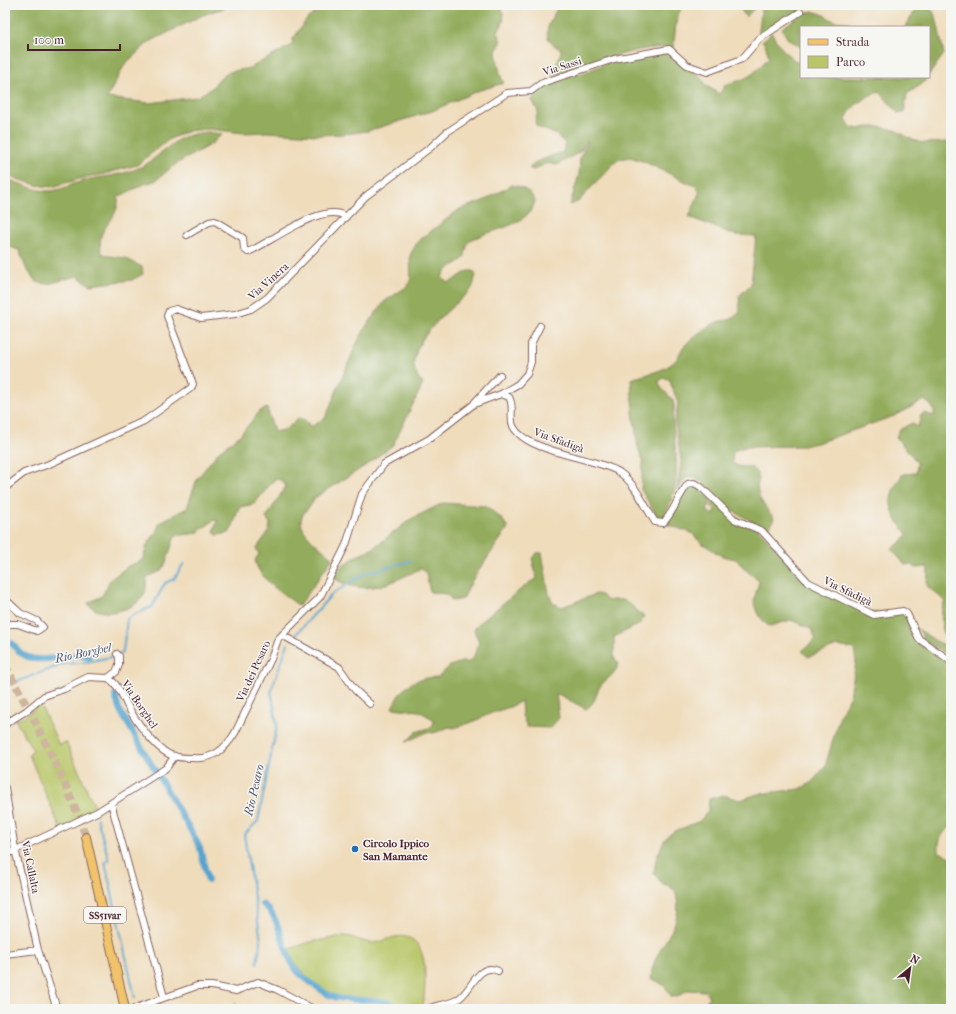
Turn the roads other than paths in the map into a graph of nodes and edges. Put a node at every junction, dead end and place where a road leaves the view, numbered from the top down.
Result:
1 (800, 12) dead end
2 (346, 216) junction
3 (187, 235) dead end
4 (540, 326) dead end
5 (500, 375) dead end
6 (501, 394) junction
7 (474, 404) junction
8 (5, 488) edge
9 (5, 599) edge
10 (5, 624) edge
11 (282, 635) junction
12 (118, 655) dead end
13 (951, 661) edge
14 (108, 678) junction
15 (370, 704) dead end
16 (5, 714) edge
17 (6, 724) edge
18 (175, 756) junction
19 (5, 788) edge
20 (111, 803) junction
21 (86, 836) tunnel mouth
22 (15, 849) junction
23 (5, 855) edge
24 (38, 950) junction
25 (5, 954) edge
26 (498, 971) dead end
27 (164, 997) junction
28 (292, 997) junction
29 (140, 1008) edge
30 (57, 1009) edge
31 (125, 1009) edge
32 (133, 1009) edge
33 (304, 1009) edge
34 (313, 1009) edge
35 (428, 1009) edge

1 - 2 street, Via Sassi
2 - 3 street
2 - 8 street, Via Vinera
4 - 6 street
5 - 7 street
6 - 7 street
6 - 13 street, Via Sfadigà
7 - 11 street
9 - 10 street
11 - 15 street, Via dei Pesaro
11 - 18 street, Via dei Pesaro
12 - 14 street, Via Borghel
14 - 17 street, Via Borghel
14 - 18 street, Via Borghel
16 - 17 street
18 - 20 street
19 - 22 street, Via Callalta
20 - 22 street
20 - 27 street
21 - 31 main road, SS51var
22 - 23 street
22 - 24 street, Via Callalta
24 - 25 street
24 - 30 street, Via Callalta
26 - 35 street
27 - 28 street
27 - 29 street
28 - 33 street
28 - 34 street
29 - 32 street

